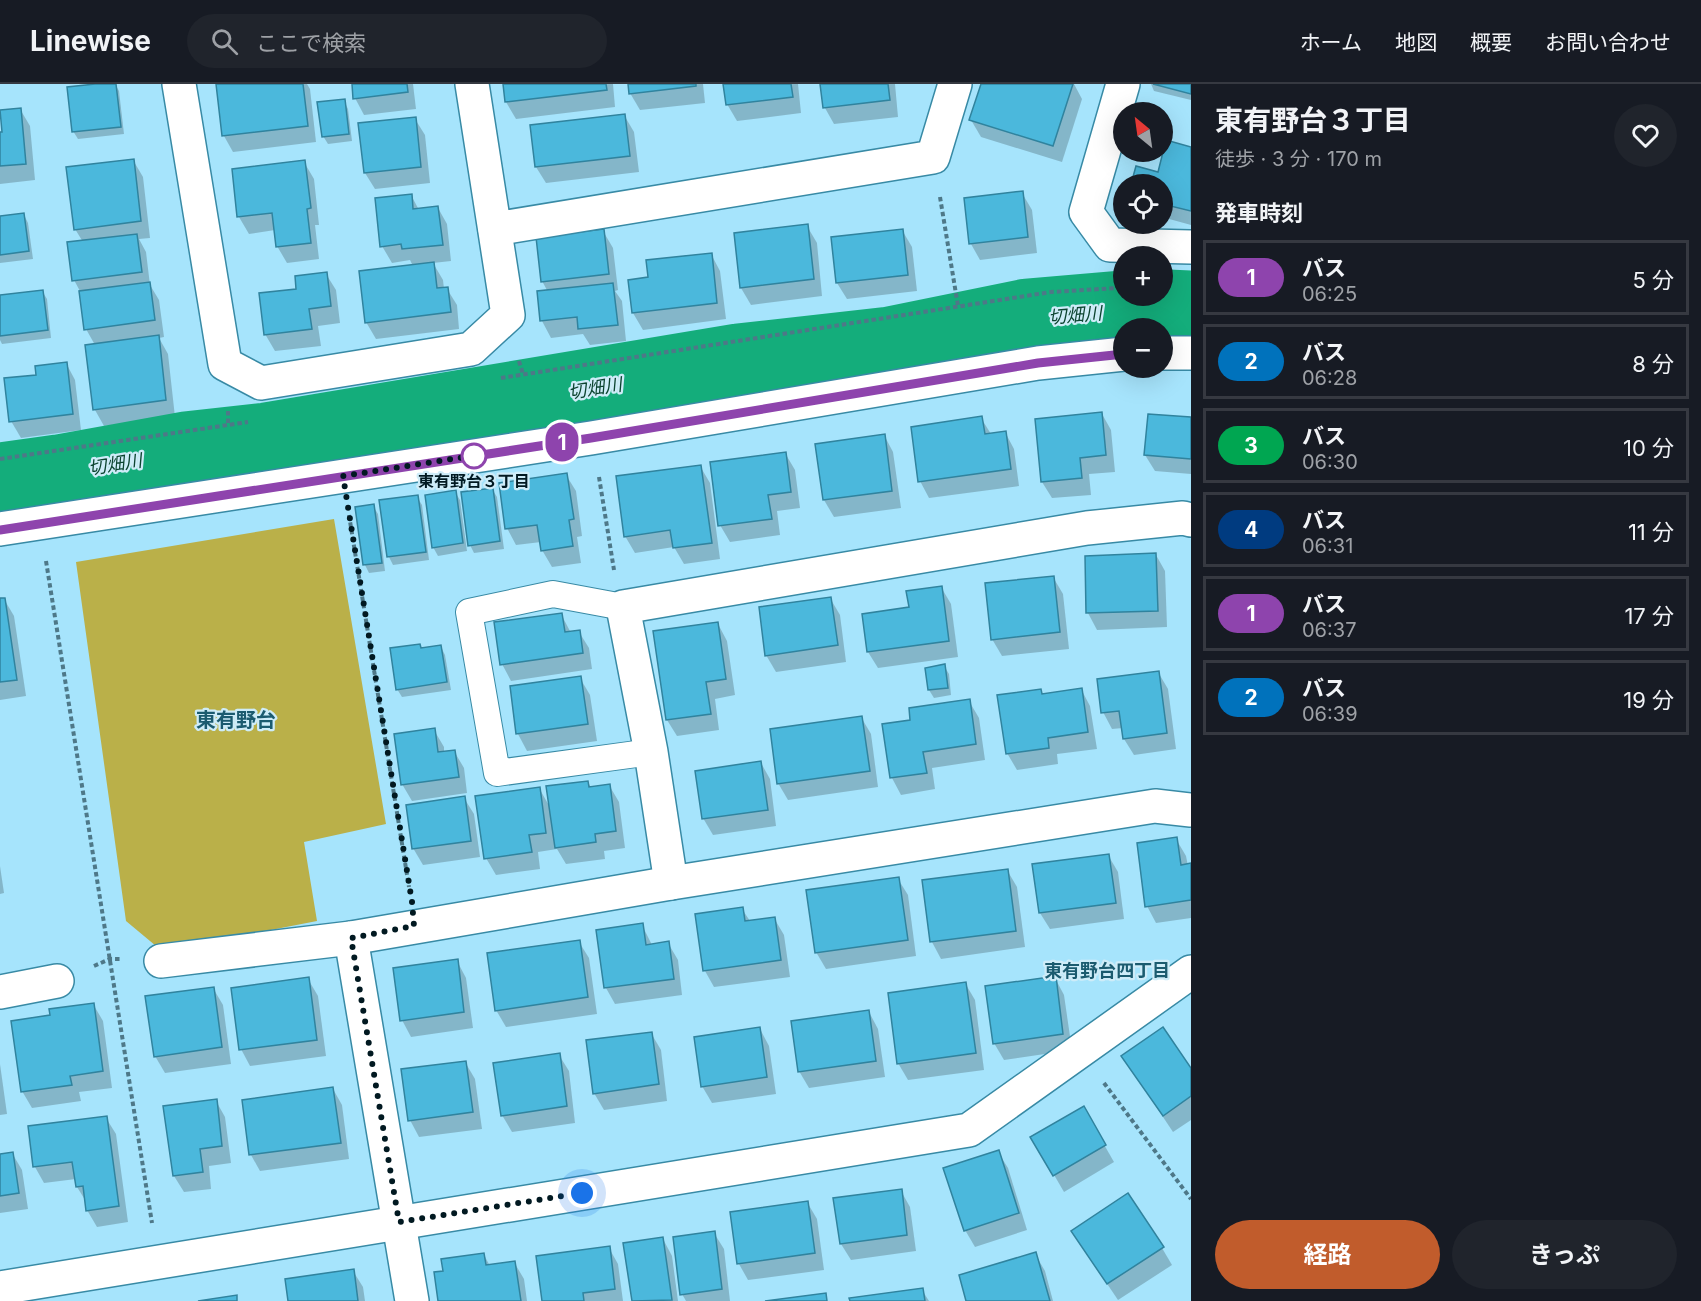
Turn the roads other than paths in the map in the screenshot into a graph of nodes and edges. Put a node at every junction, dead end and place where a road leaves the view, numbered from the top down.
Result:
1 (179, 84) edge
2 (472, 84) edge
3 (955, 84) edge
4 (1123, 84) edge
5 (495, 229) junction
6 (1191, 247) edge
7 (1173, 353) edge
8 (1191, 353) edge
9 (1113, 355) edge
10 (1191, 520) edge
11 (0, 530) edge
12 (623, 607) junction
13 (651, 752) junction
14 (1191, 810) edge
15 (670, 883) junction
16 (351, 938) junction
17 (161, 962) road end
18 (1191, 972) edge
19 (57, 981) road end
20 (0, 992) edge
21 (399, 1222) junction
22 (0, 1288) edge
23 (412, 1301) edge

1 - 5 street
2 - 5 street
3 - 5 street
4 - 6 street
7 - 8 street
9 - 11 street
10 - 12 street
12 - 13 street
12 - 13 lane
13 - 15 street
14 - 15 street
15 - 16 street
16 - 17 street
16 - 21 street
18 - 21 street
19 - 20 street
21 - 22 street
21 - 23 street

